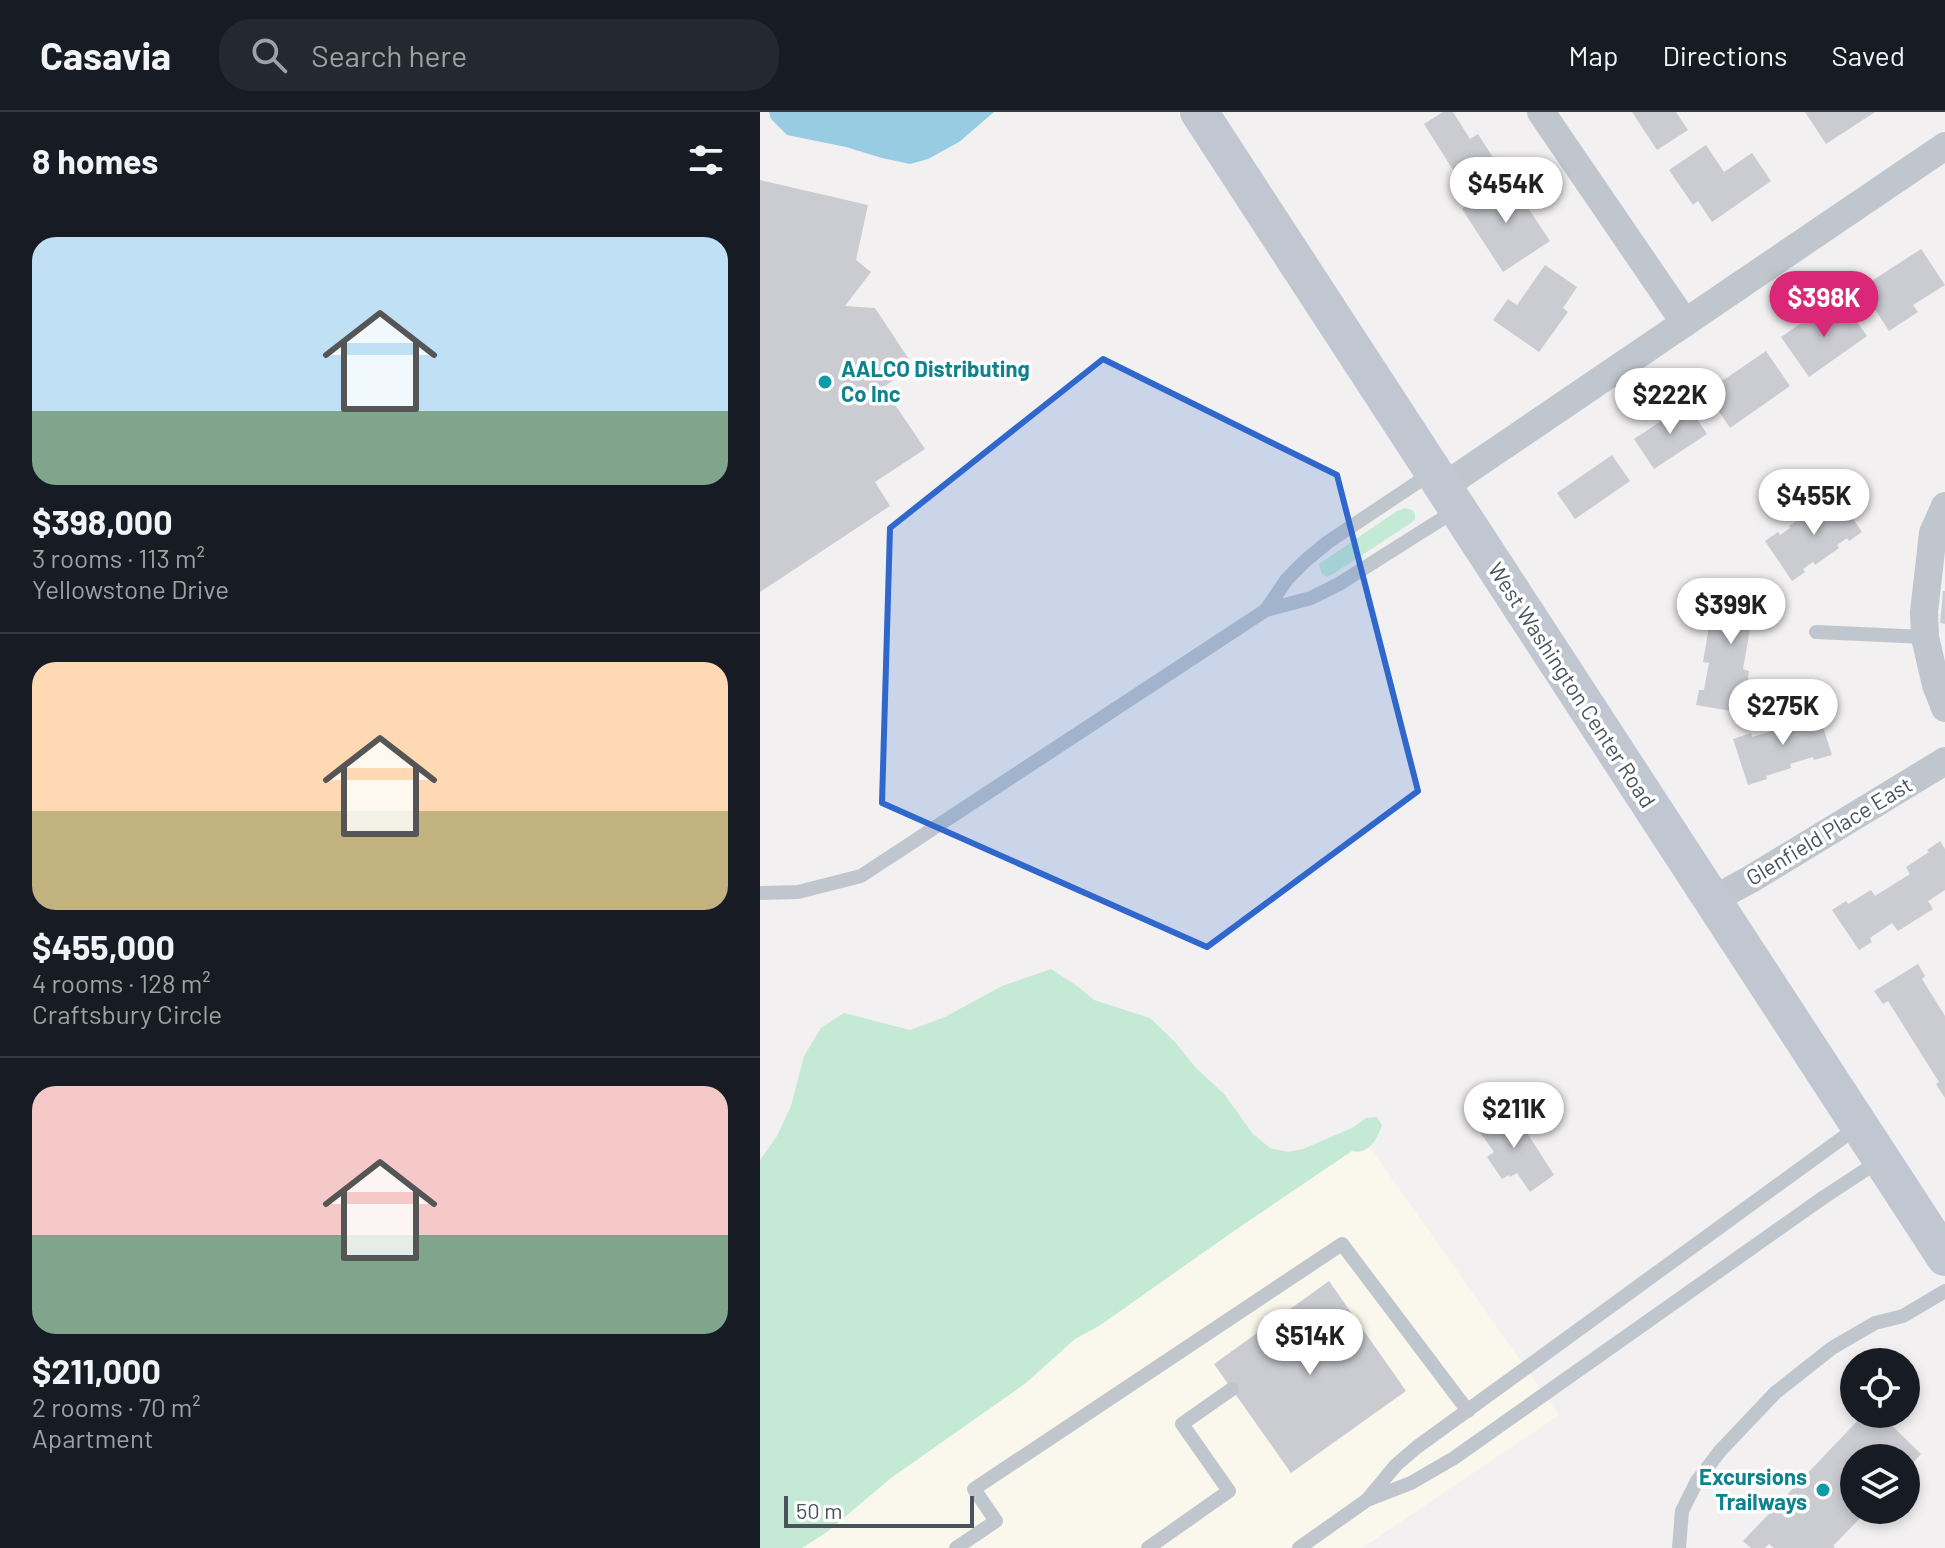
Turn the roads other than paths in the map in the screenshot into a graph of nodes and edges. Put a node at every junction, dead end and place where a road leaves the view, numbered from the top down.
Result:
1 (1199, 112) edge
2 (1541, 112) edge
3 (1945, 146) edge
4 (1685, 323) junction
5 (1445, 489) junction
6 (1945, 506) edge
7 (1266, 610) junction
8 (1816, 632) dead end
9 (1925, 637) junction
10 (1945, 708) edge
11 (1945, 761) edge
12 (760, 893) edge
13 (1712, 900) junction
14 (1859, 1126) junction
15 (1881, 1160) junction
16 (1945, 1257) edge
17 (1945, 1291) edge
18 (1232, 1389) dead end
19 (1468, 1411) junction
20 (1367, 1500) junction
21 (956, 1548) edge
22 (1148, 1548) edge
23 (1299, 1548) edge
24 (1679, 1548) edge

1 - 5 main road, West Washington Center Road
2 - 4 street
3 - 4 street
4 - 5 street
5 - 7 lane
5 - 7 lane
5 - 13 main road, West Washington Center Road
6 - 9 street
7 - 12 lane
8 - 9 lane
9 - 10 street
11 - 13 street, Glenfield Place East
13 - 14 main road, West Washington Center Road
14 - 15 main road, West Washington Center Road
14 - 19 lane
15 - 16 main road, West Washington Center Road
15 - 20 lane
17 - 24 lane
18 - 22 lane
19 - 20 lane
19 - 21 lane
20 - 23 lane

